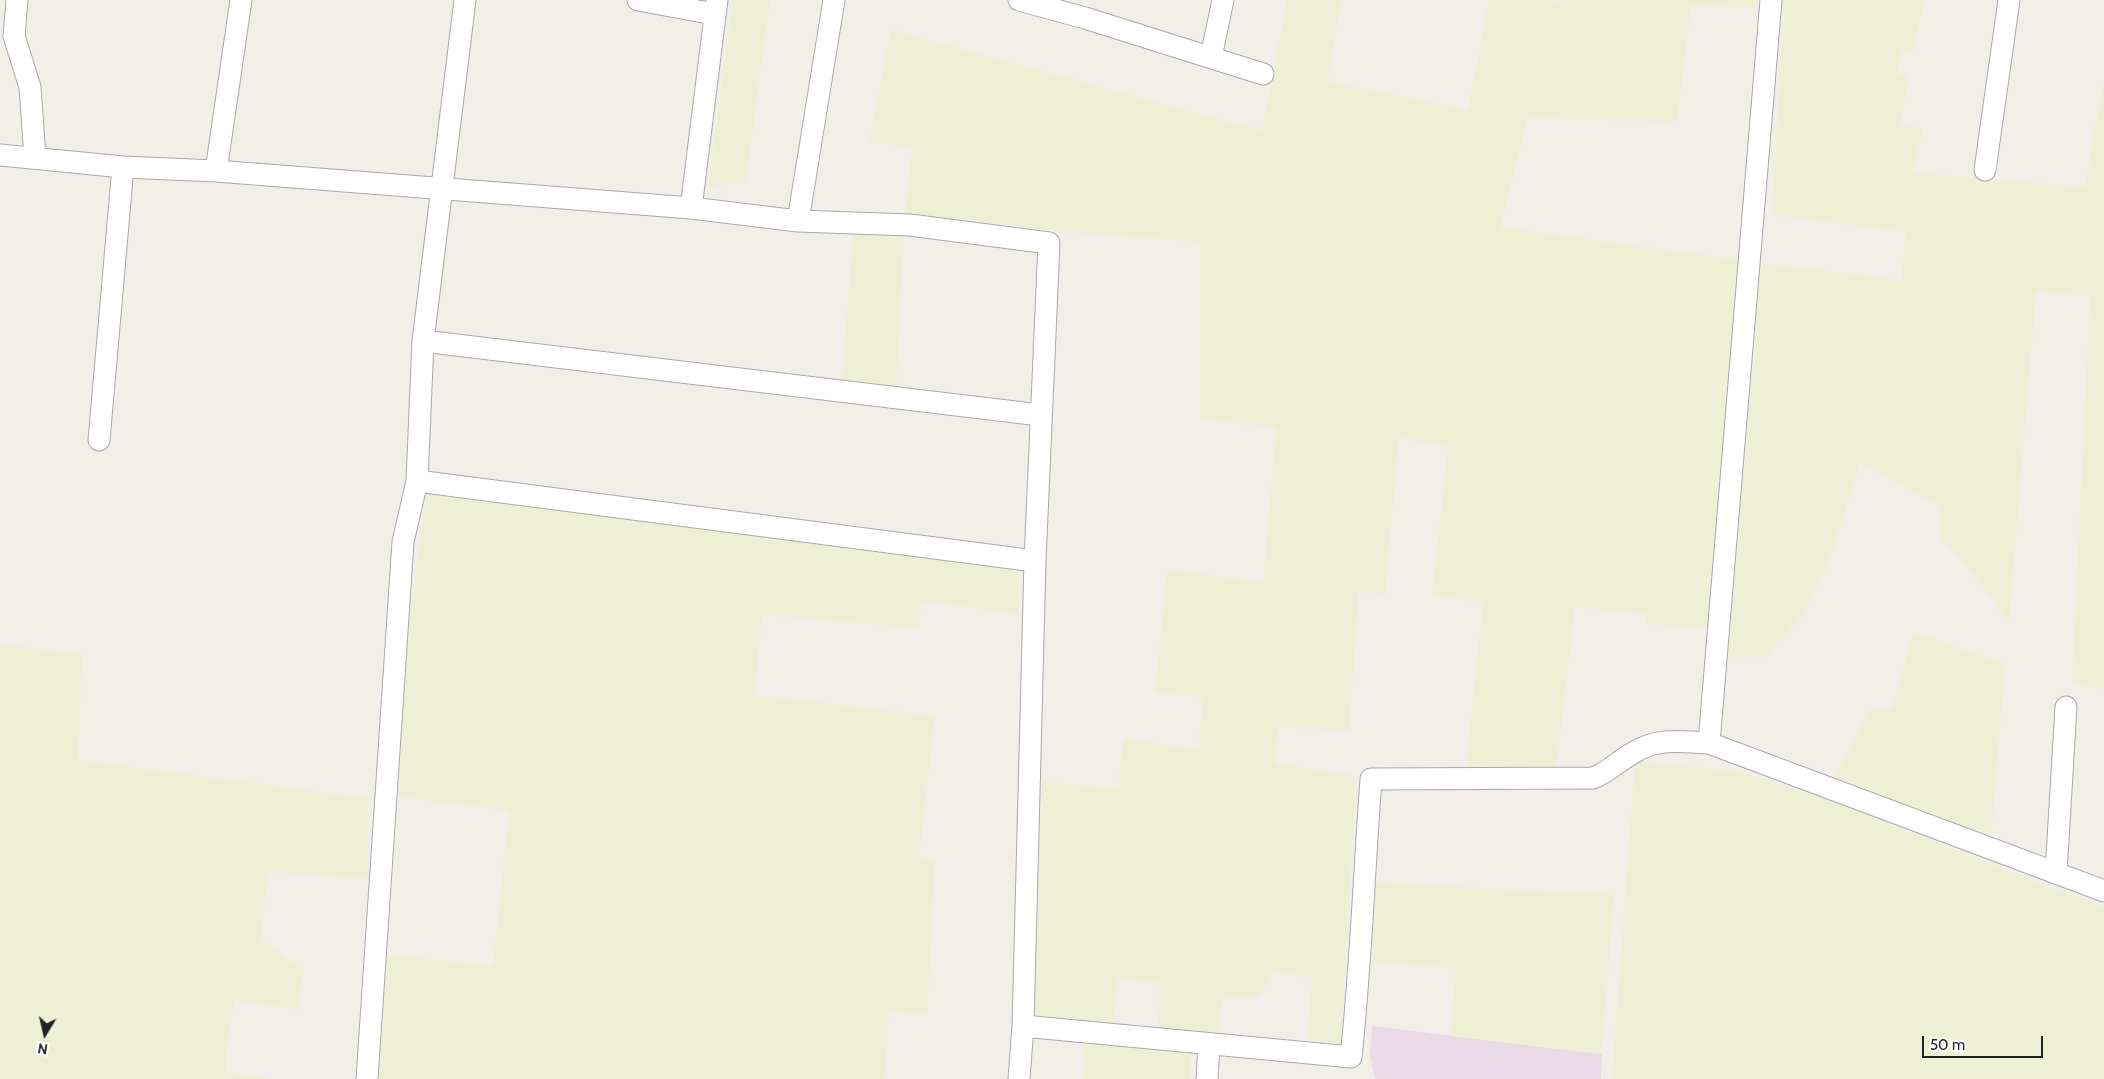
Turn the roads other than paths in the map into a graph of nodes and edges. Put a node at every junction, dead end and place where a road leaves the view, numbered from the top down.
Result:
1 (17, 0) edge
2 (241, 0) edge
3 (465, 0) edge
4 (638, 0) edge
5 (834, 0) edge
6 (1019, 0) edge
7 (1223, 0) edge
8 (1771, 0) edge
9 (2009, 0) edge
10 (716, 7) edge
11 (1087, 9) edge
12 (1211, 57) junction
13 (1263, 74) dead end
14 (0, 155) edge
15 (35, 158) junction
16 (122, 167) junction
17 (1986, 170) dead end
18 (216, 171) junction
19 (440, 188) junction
20 (691, 208) junction
21 (798, 221) junction
22 (423, 341) junction
23 (1040, 415) junction
24 (99, 440) dead end
25 (417, 481) junction
26 (1035, 561) junction
27 (2066, 707) dead end
28 (1709, 743) junction
29 (2056, 873) junction
30 (2104, 891) edge
31 (1023, 1026) junction
32 (1209, 1044) junction
33 (367, 1079) edge
34 (1019, 1079) edge
35 (1207, 1079) edge

1 - 15 street
2 - 18 street
3 - 19 street
4 - 10 street
5 - 21 street
6 - 11 street
7 - 12 street
8 - 28 street
9 - 17 street
10 - 20 street
11 - 12 street
12 - 13 street
14 - 15 street
15 - 16 street
16 - 18 street
16 - 24 street
18 - 19 street
19 - 20 street
19 - 22 street
20 - 21 street
21 - 23 street
22 - 23 street
22 - 25 street
23 - 26 street
25 - 26 street
25 - 33 street
26 - 31 street
27 - 29 street
28 - 29 street
28 - 32 street
29 - 30 street
31 - 32 street
31 - 34 street
32 - 35 street

